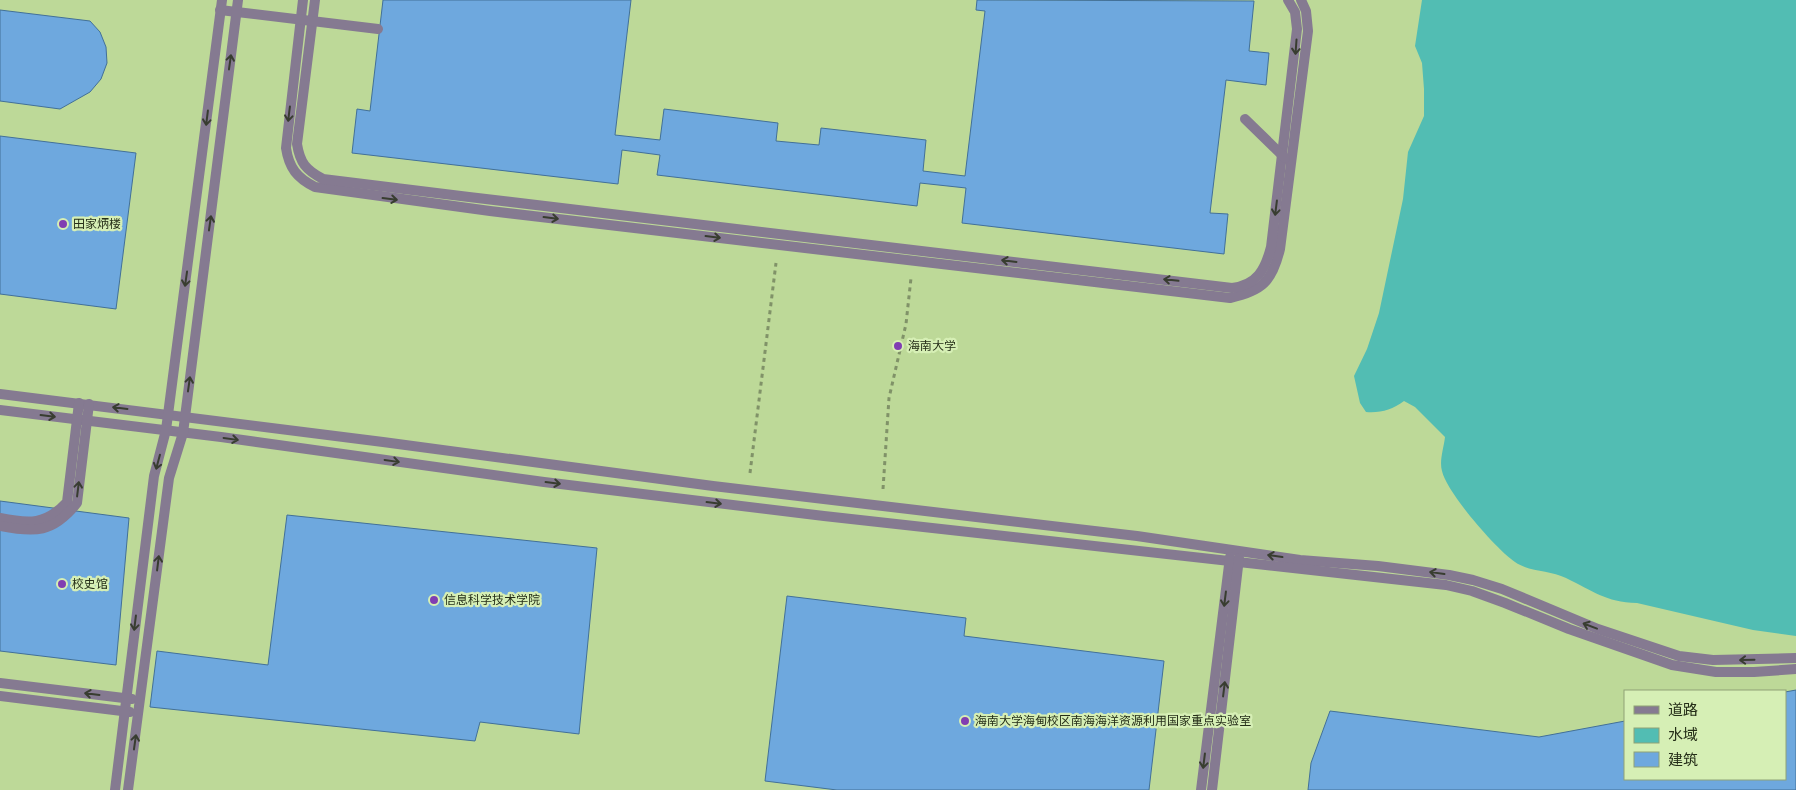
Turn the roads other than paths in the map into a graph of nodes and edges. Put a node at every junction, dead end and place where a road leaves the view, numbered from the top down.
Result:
1 (238, 0) edge
2 (303, 0) edge
3 (315, 0) edge
4 (1288, 0) edge
5 (1301, 0) edge
6 (221, 5) edge
7 (237, 13) junction
8 (301, 20) junction
9 (312, 22) junction
10 (378, 29) dead end
11 (1245, 119) dead end
12 (1283, 155) junction
13 (1292, 164) junction
14 (0, 394) edge
15 (84, 404) junction
16 (0, 410) edge
17 (168, 415) junction
18 (185, 416) junction
19 (82, 420) junction
20 (166, 430) junction
21 (183, 432) junction
22 (0, 518) edge
23 (0, 526) edge
24 (1234, 557) junction
25 (1796, 658) edge
26 (1796, 669) edge
27 (0, 683) edge
28 (0, 696) edge
29 (126, 698) junction
30 (140, 700) junction
31 (125, 712) junction
32 (138, 713) junction
33 (115, 790) edge
34 (128, 790) edge
35 (1201, 790) edge
36 (1212, 790) edge

1 - 7 street
2 - 8 street
3 - 9 street
4 -> 12 street
5 - 13 street
6 - 7 street
6 -> 17 street
7 - 8 street
18 -> 7 street
8 - 9 street
8 -> 13 street
9 - 10 street
12 -> 9 street
11 - 12 street
12 - 13 street
14 - 15 street
17 -> 15 street
15 - 19 street
16 -> 19 street
17 - 18 street
17 - 20 street
18 - 21 street
18 - 24 street
19 - 20 street
19 - 22 street
23 -> 19 street
20 - 21 street
20 -> 29 street
21 -> 24 street
30 -> 21 street
25 -> 24 street
24 - 26 street
24 -> 35 street
36 -> 24 street
29 -> 27 street
28 - 31 street
29 - 30 street
29 - 31 street
30 - 32 street
31 - 32 street
31 - 33 street
34 -> 32 street

